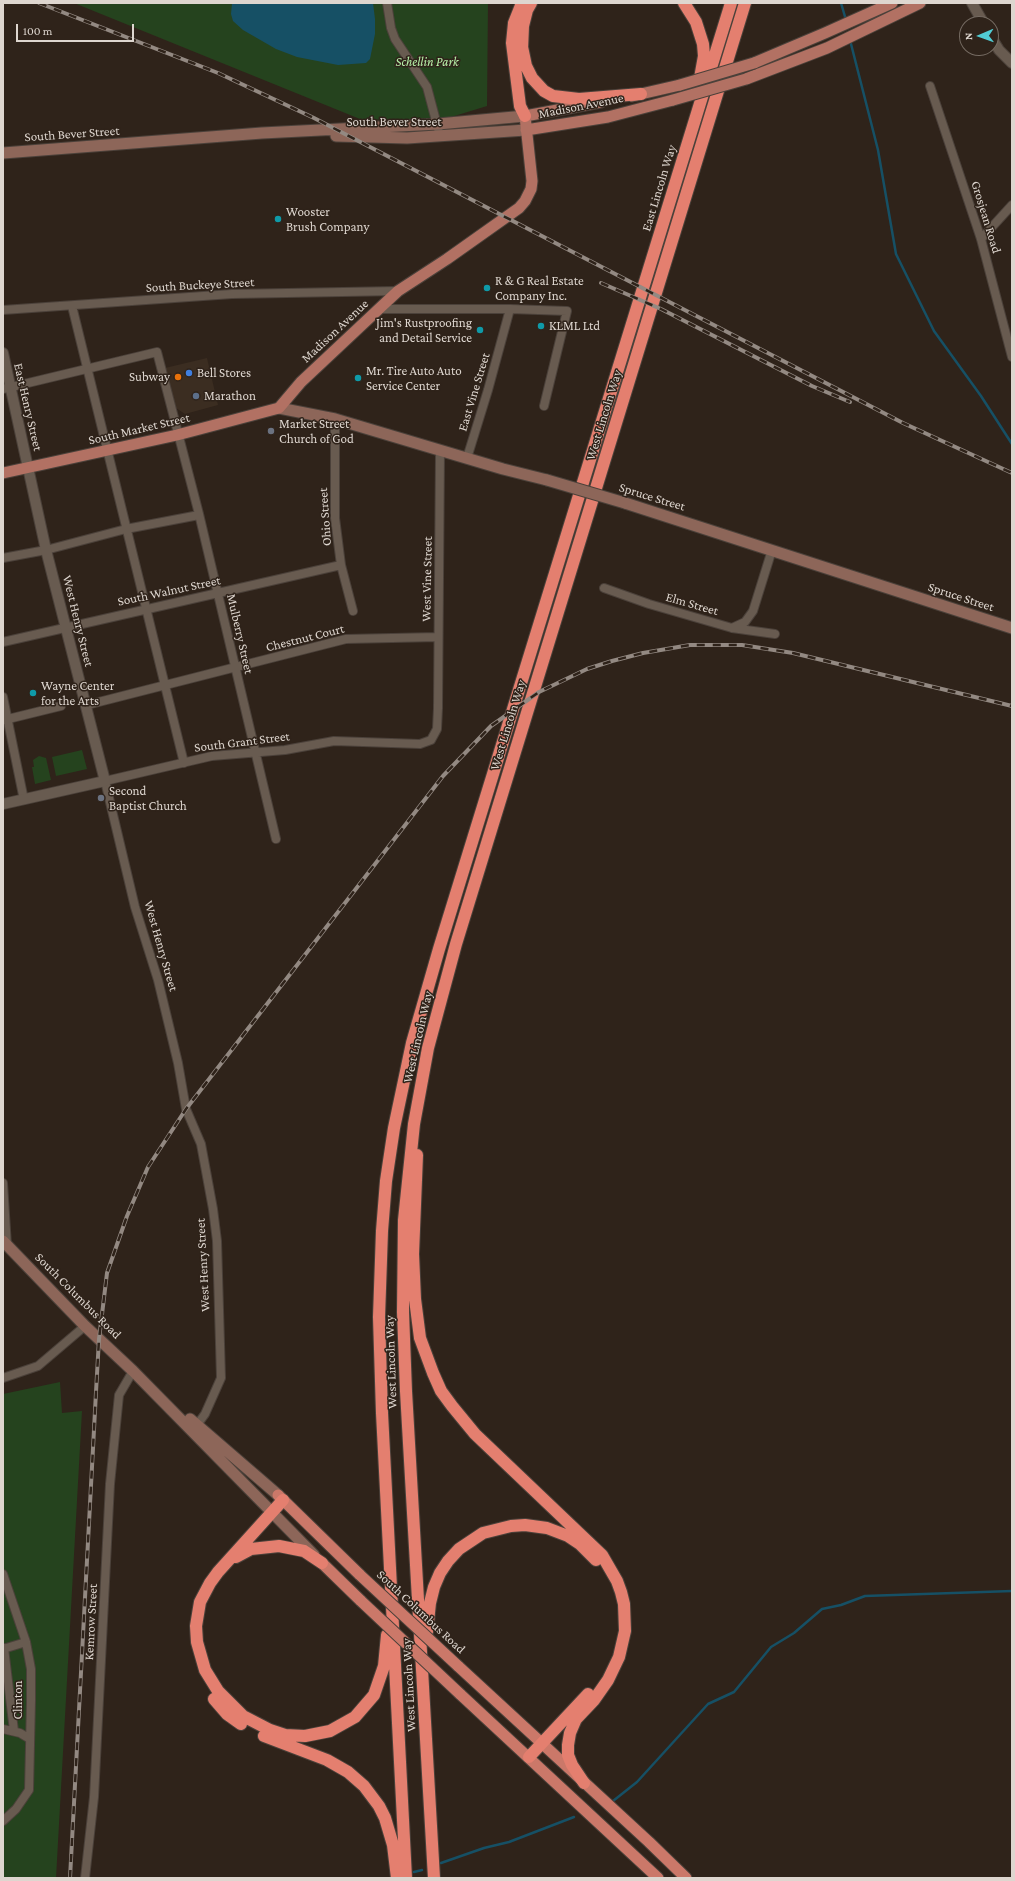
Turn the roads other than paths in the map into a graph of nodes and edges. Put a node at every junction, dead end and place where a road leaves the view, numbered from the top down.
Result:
1 (387, 3) edge
2 (522, 3) edge
3 (531, 3) edge
4 (684, 3) edge
5 (731, 3) edge
6 (745, 3) edge
7 (751, 3) edge
8 (892, 3) edge
9 (920, 3) edge
10 (972, 3) edge
11 (979, 16) edge
12 (521, 42) junction
13 (733, 42) junction
14 (999, 50) edge
15 (1012, 63) edge
16 (930, 86) dead end
17 (641, 94) junction
18 (524, 116) junction
19 (438, 124) junction
20 (526, 130) junction
21 (262, 133) junction
22 (440, 136) junction
23 (3, 153) edge
24 (1012, 204) edge
25 (981, 239) junction
26 (398, 290) junction
27 (72, 306) junction
28 (510, 309) junction
29 (3, 310) edge
30 (379, 310) junction
31 (3, 353) edge
32 (1012, 357) edge
33 (87, 368) junction
34 (614, 381) junction
35 (7, 388) edge
36 (544, 406) dead end
37 (280, 408) junction
38 (335, 419) junction
39 (177, 435) junction
40 (440, 450) junction
41 (109, 451) junction
42 (467, 458) junction
43 (28, 466) junction
44 (3, 473) edge
45 (199, 514) junction
46 (126, 529) junction
47 (46, 550) junction
48 (772, 550) junction
49 (3, 558) edge
50 (341, 565) junction
51 (604, 588) dead end
52 (218, 593) junction
53 (146, 608) junction
54 (352, 612) dead end
55 (65, 627) junction
56 (1008, 627) edge
57 (732, 628) junction
58 (775, 634) dead end
59 (438, 637) junction
60 (3, 642) edge
61 (236, 668) junction
62 (165, 685) junction
63 (3, 697) edge
64 (87, 705) junction
65 (61, 706) dead end
66 (438, 708) joint
67 (5, 719) edge
68 (255, 753) junction
69 (184, 763) junction
70 (105, 781) junction
71 (24, 800) junction
72 (3, 804) edge
73 (276, 839) dead end
74 (437, 1012) junction
75 (3, 1183) edge
76 (5, 1244) edge
77 (85, 1326) junction
78 (133, 1371) junction
79 (3, 1378) edge
80 (382, 1412) junction
81 (195, 1428) junction
82 (281, 1498) junction
83 (270, 1510) junction
84 (228, 1562) junction
85 (322, 1563) junction
86 (3, 1574) edge
87 (26, 1642) junction
88 (4, 1648) edge
89 (576, 1719) junction
90 (3, 1729) edge
91 (14, 1731) junction
92 (30, 1739) junction
93 (544, 1746) junction
94 (532, 1759) junction
95 (584, 1783) junction
96 (3, 1821) edge
97 (431, 1829) junction
98 (85, 1878) edge
99 (397, 1878) edge
100 (406, 1878) edge
101 (434, 1878) edge
102 (658, 1878) edge
103 (686, 1878) edge

1 - 19 street
2 - 18 highway
3 - 12 highway
4 - 34 highway
5 - 34 highway, East Lincoln Way
6 - 13 highway
7 - 13 highway
8 - 17 main road, Madison Avenue, bridge
9 - 20 main road, Madison Avenue, bridge
10 - 11 street
12 - 17 highway
12 - 18 highway
13 - 74 highway, West Lincoln Way
14 - 15 street
16 - 25 street, Grosjean Road
17 - 18 main road, Madison Avenue
18 - 19 main road, South Bever Street
18 - 20 main road
19 - 21 main road, South Bever Street
19 - 22 street
20 - 22 main road, South Bever Street
20 - 26 main road, Madison Avenue
21 - 22 main road, South Bever Street
21 - 23 main road, South Bever Street
24 - 25 street
25 - 32 street, Grosjean Road
26 - 27 street, South Buckeye Street
26 - 30 main road, Madison Avenue
27 - 29 street, South Buckeye Street
27 - 33 street
28 - 30 street
28 - 36 street
28 - 42 street, East Vine Street
30 - 37 main road, Madison Avenue
31 - 35 street, East Henry Street
33 - 35 street
33 - 39 street, Mulberry Street
33 - 41 street
34 - 80 highway, West Lincoln Way
35 - 43 street, East Henry Street
37 - 38 main road, Spruce Street
37 - 39 main road, South Market Street
38 - 40 main road, Spruce Street
38 - 50 street, Ohio Street
39 - 41 main road, South Market Street
39 - 45 street, Mulberry Street
40 - 42 main road, Spruce Street
40 - 59 street, West Vine Street
41 - 43 main road, South Market Street
41 - 46 street
42 - 48 main road, Spruce Street, bridge
43 - 44 main road, South Market Street
43 - 47 street, West Henry Street
45 - 46 street
45 - 52 street, Mulberry Street
46 - 47 street
46 - 53 street
47 - 49 street
47 - 55 street, West Henry Street
48 - 56 main road, Spruce Street
48 - 57 street
50 - 52 street, South Walnut Street
50 - 54 street, Ohio Street
51 - 57 street, Elm Street
52 - 53 street, South Walnut Street
52 - 61 street, Mulberry Street
53 - 55 street, South Walnut Street
53 - 62 street
55 - 60 street, South Walnut Street
55 - 64 street, West Henry Street
57 - 58 street, Elm Street
59 - 61 street, Chestnut Court
59 - 66 street, West Vine Street
61 - 62 street, Chestnut Court
61 - 68 street, Mulberry Street
62 - 64 street, Chestnut Court
62 - 69 street
63 - 67 street
64 - 70 street, West Henry Street
65 - 67 street
66 - 68 street, South Grant Street
67 - 71 street
68 - 69 street, South Grant Street
68 - 73 street, Mulberry Street
69 - 70 street, South Grant Street
70 - 71 street, South Grant Street
70 - 81 street, West Henry Street
71 - 72 street, South Grant Street
74 - 89 highway
74 - 97 highway, West Lincoln Way
75 - 76 street
76 - 77 main road, South Columbus Road
77 - 78 main road, South Columbus Road
77 - 79 street
78 - 81 main road, South Columbus Road
78 - 98 street, Kemrow Street
80 - 84 highway
80 - 100 highway, West Lincoln Way
81 - 82 main road, South Columbus Road
81 - 83 main road, South Columbus Road
82 - 83 highway
82 - 93 highway, South Columbus Road, bridge
83 - 84 highway
83 - 85 main road, South Columbus Road
83 - 99 highway
84 - 85 highway
85 - 94 highway, South Columbus Road, bridge
86 - 87 street, Clinton
87 - 88 street
87 - 92 street, Clinton
88 - 91 street
89 - 93 highway
89 - 95 highway
90 - 91 street
91 - 92 street
92 - 96 street, Clinton
93 - 94 highway
93 - 95 highway, South Columbus Road
93 - 97 highway
94 - 102 highway, South Columbus Road
95 - 103 highway, South Columbus Road
97 - 101 highway, West Lincoln Way

